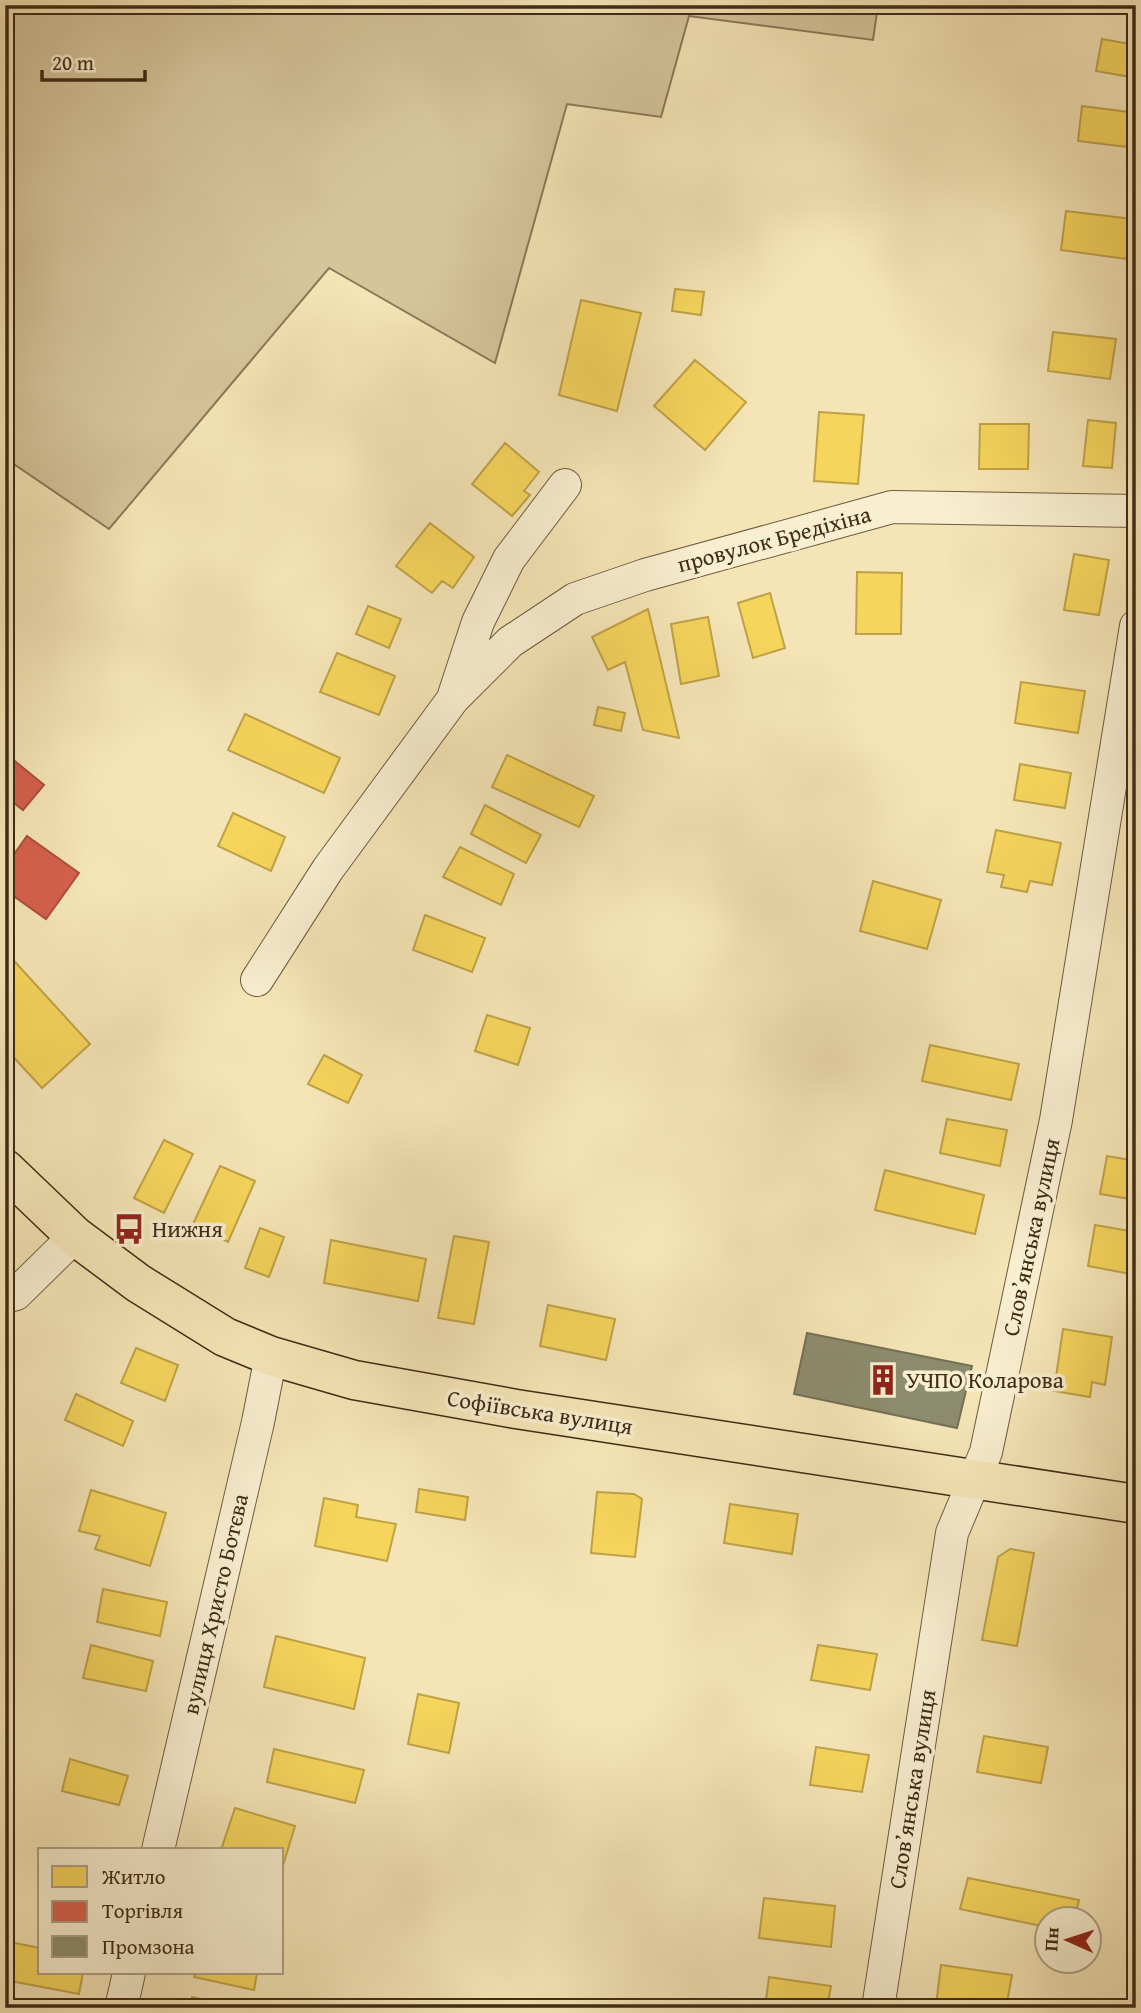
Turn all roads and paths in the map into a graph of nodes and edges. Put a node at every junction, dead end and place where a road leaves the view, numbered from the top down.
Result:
1 (565, 485) dead end
2 (1136, 511) edge
3 (1136, 626) edge
4 (453, 699) junction
5 (257, 981) dead end
6 (5, 1169) edge
7 (75, 1236) junction
8 (5, 1297) edge
9 (271, 1356) junction
10 (974, 1480) junction
11 (1136, 1504) edge
12 (158, 1848) edge
13 (129, 1974) edge
14 (121, 2008) edge
15 (878, 2008) edge

1 - 4 street, провулок Бредіхіна
2 - 4 street, провулок Бредіхіна
3 - 10 street, Словʼянська вулиця
4 - 5 street, провулок Бредіхіна
6 - 7 main road, Софіївська вулиця
7 - 8 street
7 - 9 main road, Софіївська вулиця
9 - 10 main road, Софіївська вулиця
9 - 12 street, вулиця Христо Ботєва
10 - 11 main road, Софіївська вулиця
10 - 15 street, Словʼянська вулиця
13 - 14 street

